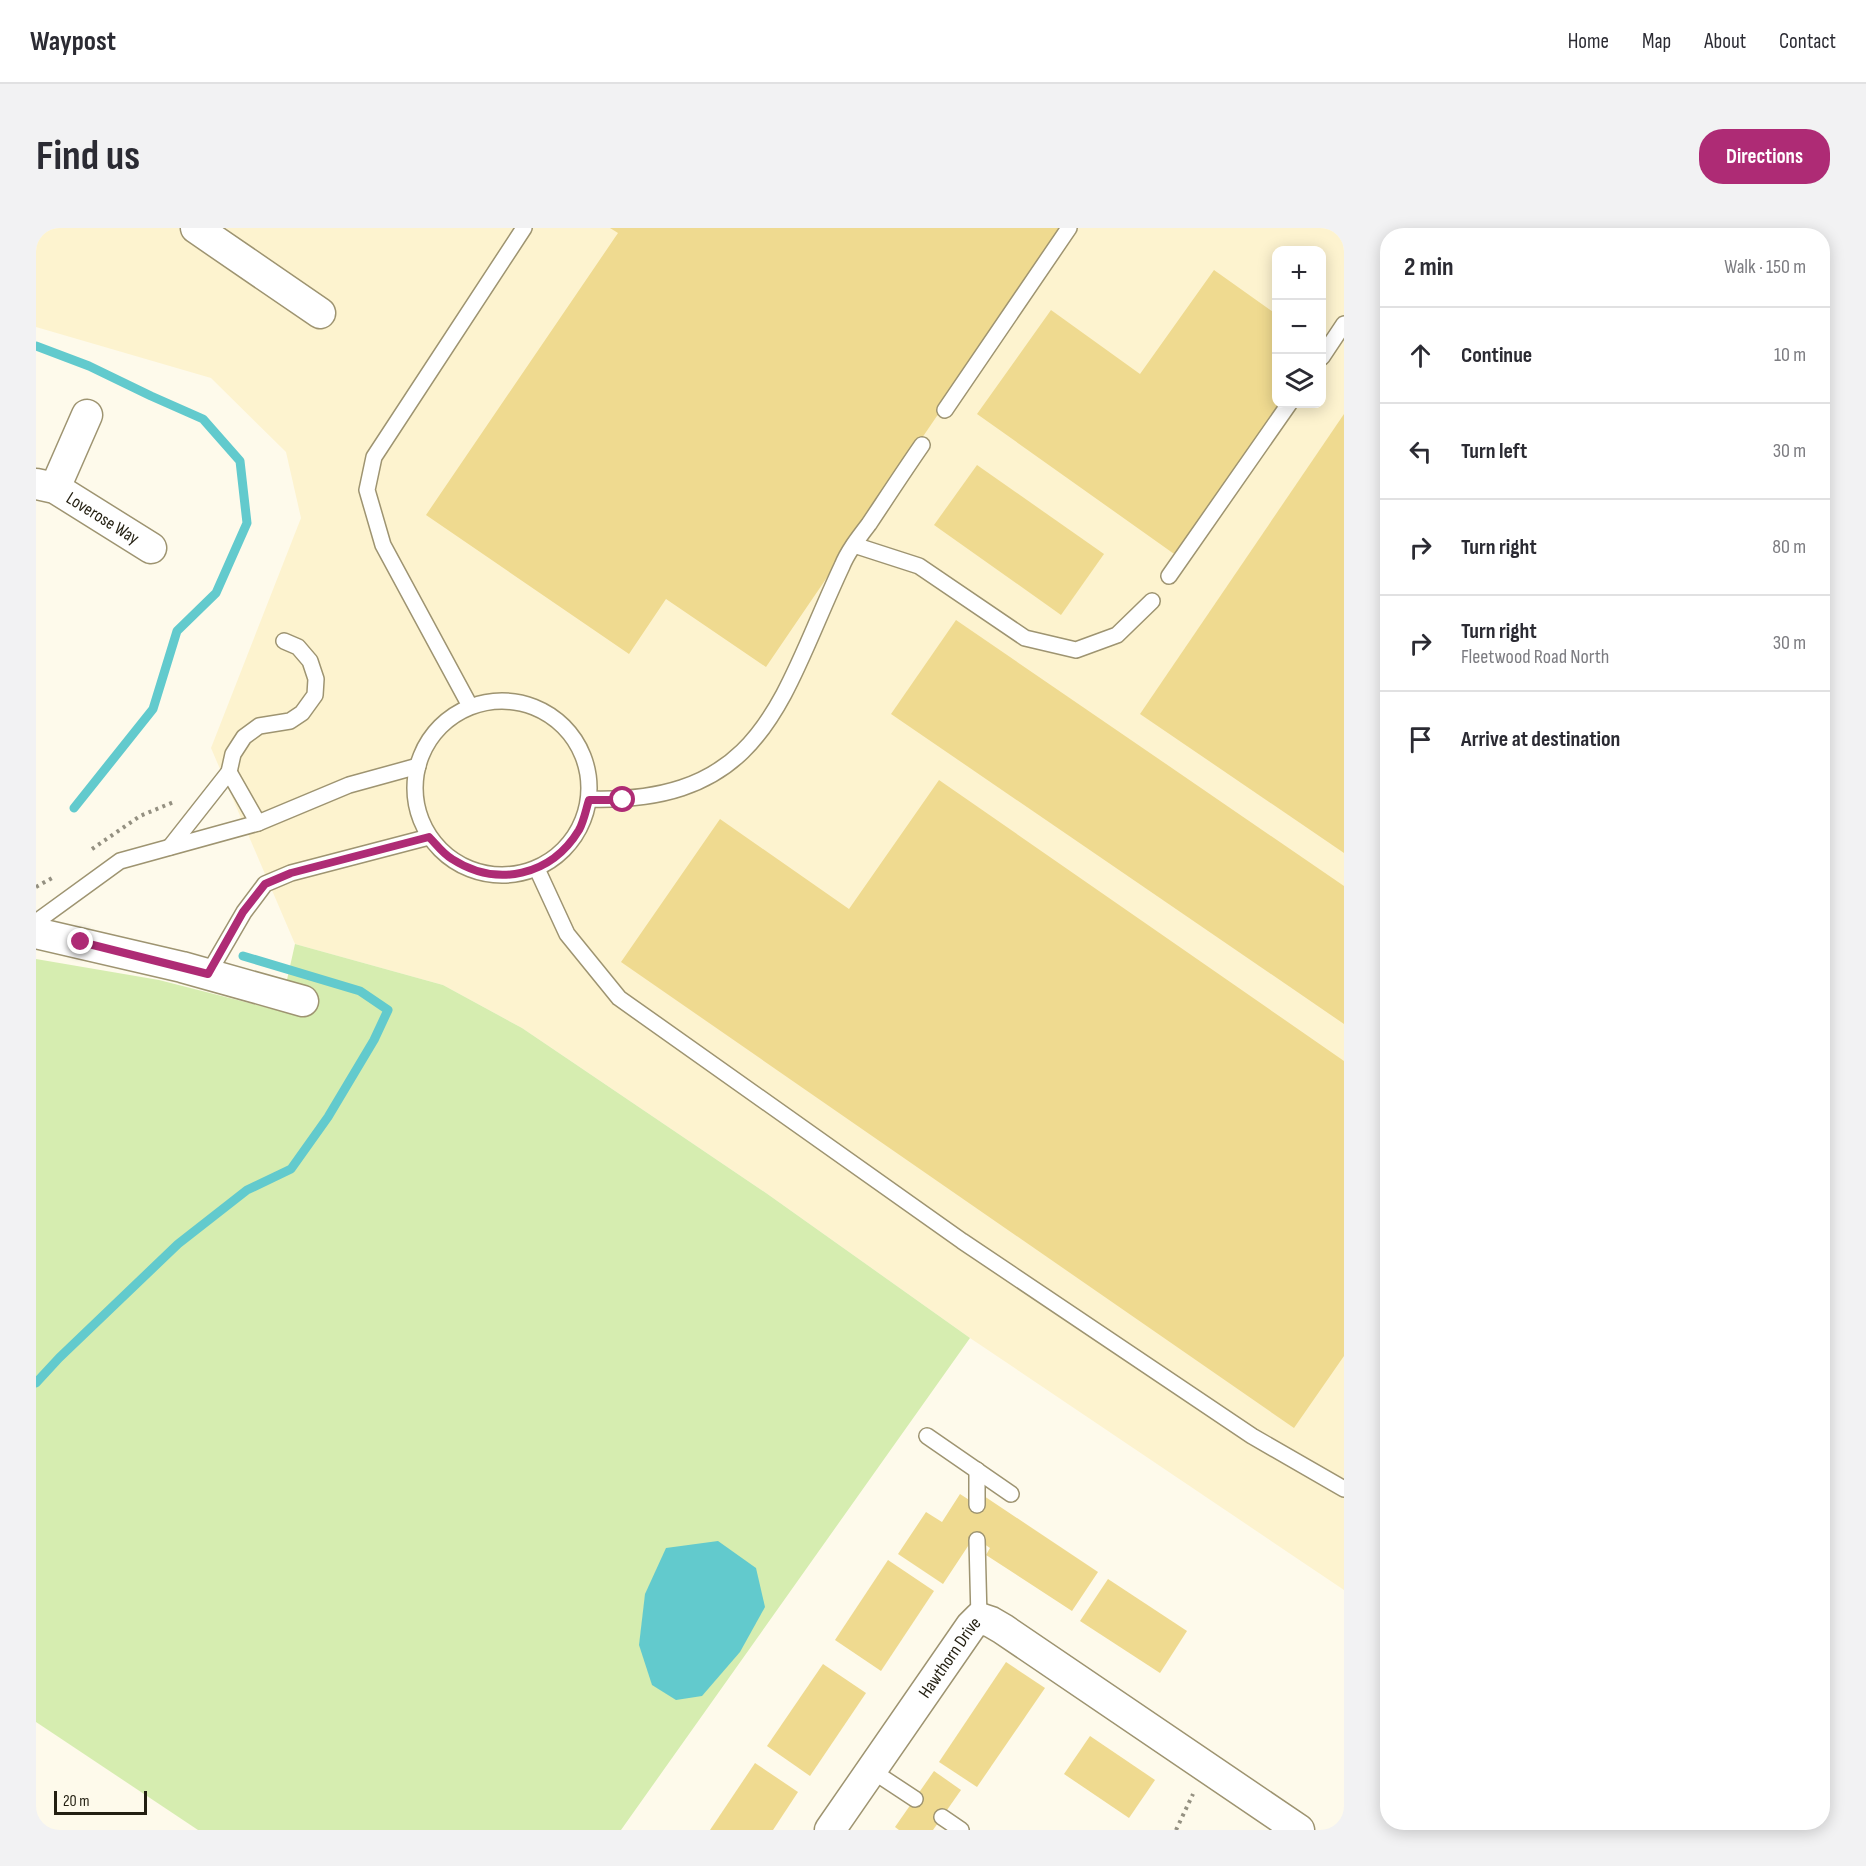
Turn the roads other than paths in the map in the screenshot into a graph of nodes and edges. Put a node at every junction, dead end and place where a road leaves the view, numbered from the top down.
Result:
1 (196, 228) edge
2 (524, 228) edge
3 (1069, 228) edge
4 (320, 313) dead end
5 (1344, 324) edge
6 (1324, 354) edge
7 (1286, 408) edge
8 (945, 410) dead end
9 (87, 415) dead end
10 (922, 445) dead end
11 (45, 486) edge
12 (854, 545) junction
13 (151, 548) dead end
14 (1169, 576) dead end
15 (1152, 601) dead end
16 (284, 641) dead end
17 (470, 706) junction
18 (418, 766) junction
19 (229, 772) junction
20 (589, 800) junction
21 (258, 823) junction
22 (429, 837) junction
23 (170, 847) junction
24 (537, 869) junction
25 (36, 922) edge
26 (36, 933) edge
27 (208, 974) junction
28 (303, 1001) dead end
29 (927, 1436) dead end
30 (976, 1470) junction
31 (1344, 1489) edge
32 (1011, 1494) dead end
33 (977, 1505) dead end
34 (977, 1540) dead end
35 (979, 1618) junction
36 (871, 1770) junction
37 (915, 1799) dead end
38 (942, 1817) dead end
39 (830, 1830) edge
40 (961, 1830) edge
41 (1299, 1830) edge

1 - 4 street
2 - 17 lane
3 - 8 lane
5 - 6 lane
7 - 14 lane
9 - 11 street, Loverose Way
10 - 12 lane
11 - 13 street, Loverose Way
12 - 15 lane
12 - 20 lane
16 - 19 lane
17 - 18 lane
17 - 20 lane
18 - 21 lane
18 - 22 lane
19 - 21 lane
19 - 23 lane
20 - 24 lane
21 - 23 lane
22 - 24 lane
22 - 27 lane
23 - 25 lane
24 - 31 lane
26 - 27 street
27 - 28 street
29 - 30 lane
30 - 32 lane
30 - 33 lane
34 - 35 lane
35 - 36 street, Hawthorn Drive
35 - 41 street, Hawthorn Drive
36 - 37 lane
36 - 39 street, Hawthorn Drive
38 - 40 lane

